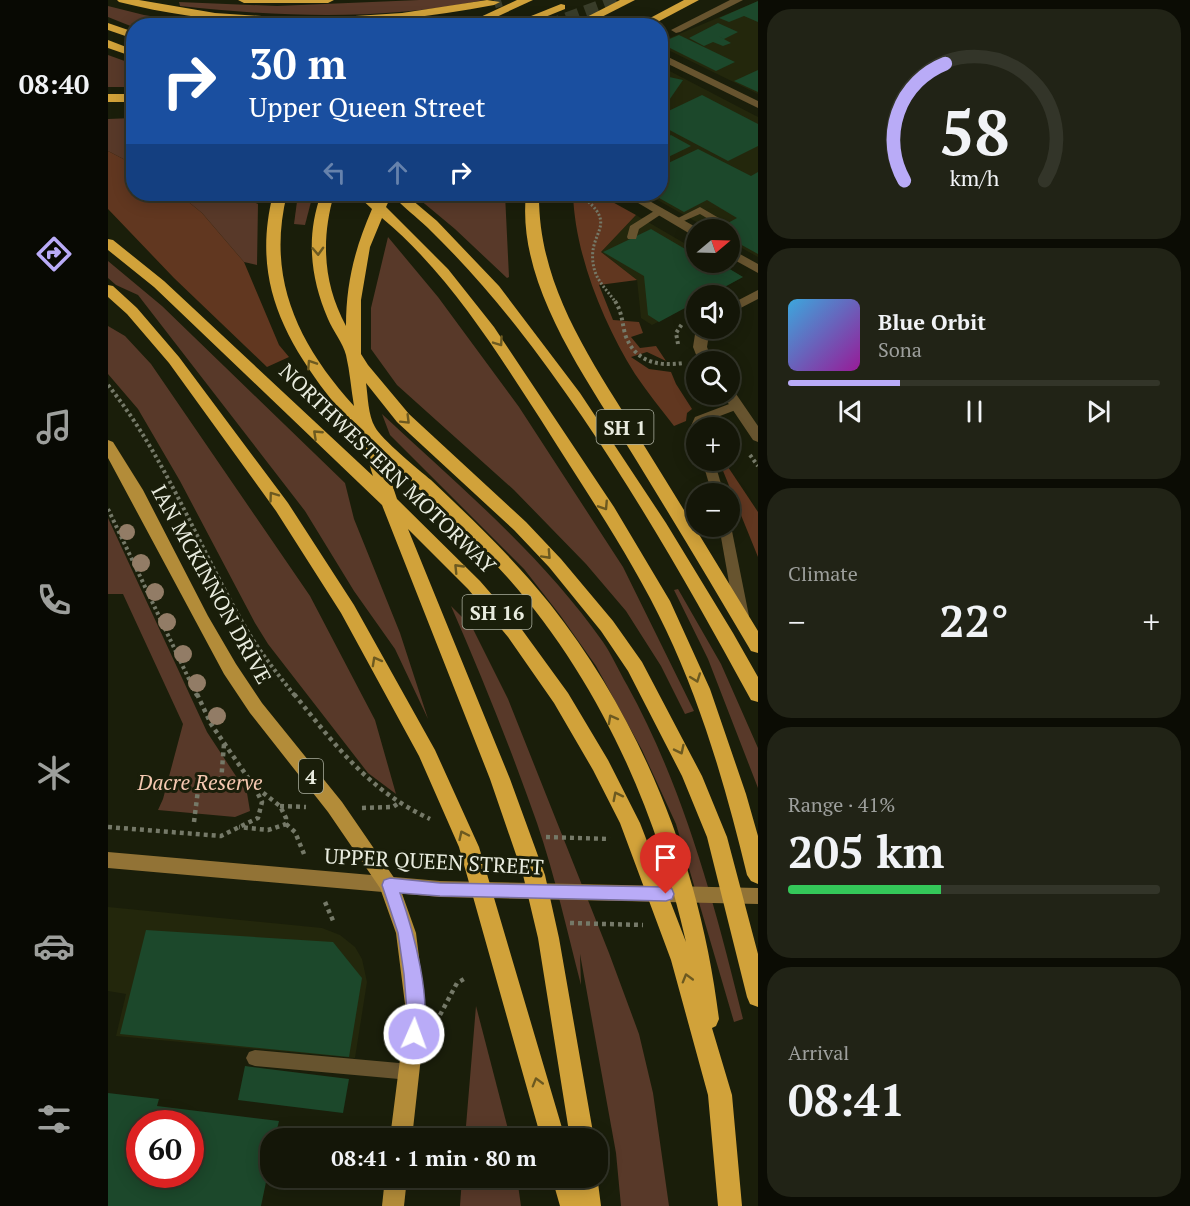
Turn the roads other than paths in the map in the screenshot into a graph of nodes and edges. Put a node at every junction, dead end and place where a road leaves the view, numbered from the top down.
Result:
1 (123, 0) edge
2 (244, 0) edge
3 (328, 0) edge
4 (527, 0) edge
5 (609, 0) edge
6 (628, 0) edge
7 (693, 0) edge
8 (738, 0) edge
9 (494, 2) dead end
10 (561, 7) dead end
11 (246, 18) edge
12 (391, 18) edge
13 (485, 18) edge
14 (532, 18) edge
15 (581, 18) edge
16 (591, 18) edge
17 (656, 18) edge
18 (108, 26) edge
19 (676, 30) dead end
20 (126, 33) edge
21 (108, 44) edge
22 (126, 51) edge
23 (668, 60) edge
24 (108, 98) edge
25 (126, 98) edge
26 (758, 105) edge
27 (279, 201) edge
28 (325, 201) edge
29 (371, 201) edge
30 (381, 201) edge
31 (406, 201) edge
32 (532, 201) edge
33 (642, 201) edge
34 (660, 211) junction
35 (716, 219) edge
36 (677, 221) junction
37 (686, 226) edge
38 (632, 237) dead end
39 (108, 243) edge
40 (740, 258) edge
41 (758, 269) edge
42 (108, 289) edge
43 (758, 294) edge
44 (740, 304) edge
45 (724, 405) edge
46 (736, 405) edge
47 (704, 417) edge
48 (758, 437) edge
49 (108, 445) edge
50 (727, 537) edge
51 (742, 616) junction
52 (758, 646) edge
53 (758, 695) edge
54 (108, 860) edge
55 (758, 875) edge
56 (390, 885) junction
57 (758, 896) edge
58 (758, 997) edge
59 (255, 1058) dead end
60 (410, 1072) junction
61 (720, 1095) junction
62 (402, 1128) edge
63 (550, 1128) edge
64 (580, 1128) edge
65 (395, 1188) edge
66 (567, 1188) edge
67 (587, 1188) edge
68 (393, 1206) edge
69 (572, 1206) edge
70 (590, 1206) edge
71 (730, 1206) edge

1 - 11 highway
2 - 3 highway
4 - 13 highway
5 - 15 highway
6 - 16 highway
7 - 17 highway
8 - 19 street
9 - 12 highway
10 - 14 highway
18 - 20 highway
21 - 22 highway
23 - 26 street
24 - 25 highway
61 -> 27 highway
28 -> 58 highway
29 -> 55 highway
30 - 64 highway
31 - 53 highway
32 - 51 highway, SH 1
33 - 34 street
34 - 36 street
34 - 38 lane
35 - 36 lane
36 - 37 street
61 -> 39 highway, NORTHWESTERN MOTORWAY / SH 16
40 - 41 street
63 -> 42 highway
43 - 44 street
45 - 47 lane
46 - 48 street
49 - 56 main road, IAN MCKINNON DRIVE / 4
50 - 51 lane
51 - 52 highway, SH 1
54 - 56 main road, UPPER QUEEN STREET
56 - 57 main road, UPPER QUEEN STREET
56 - 60 main road, 4
59 - 60 lane
60 - 62 main road
61 - 71 highway, NORTHWESTERN MOTORWAY / SH 16
65 - 68 main road
66 - 69 highway
67 - 70 highway

